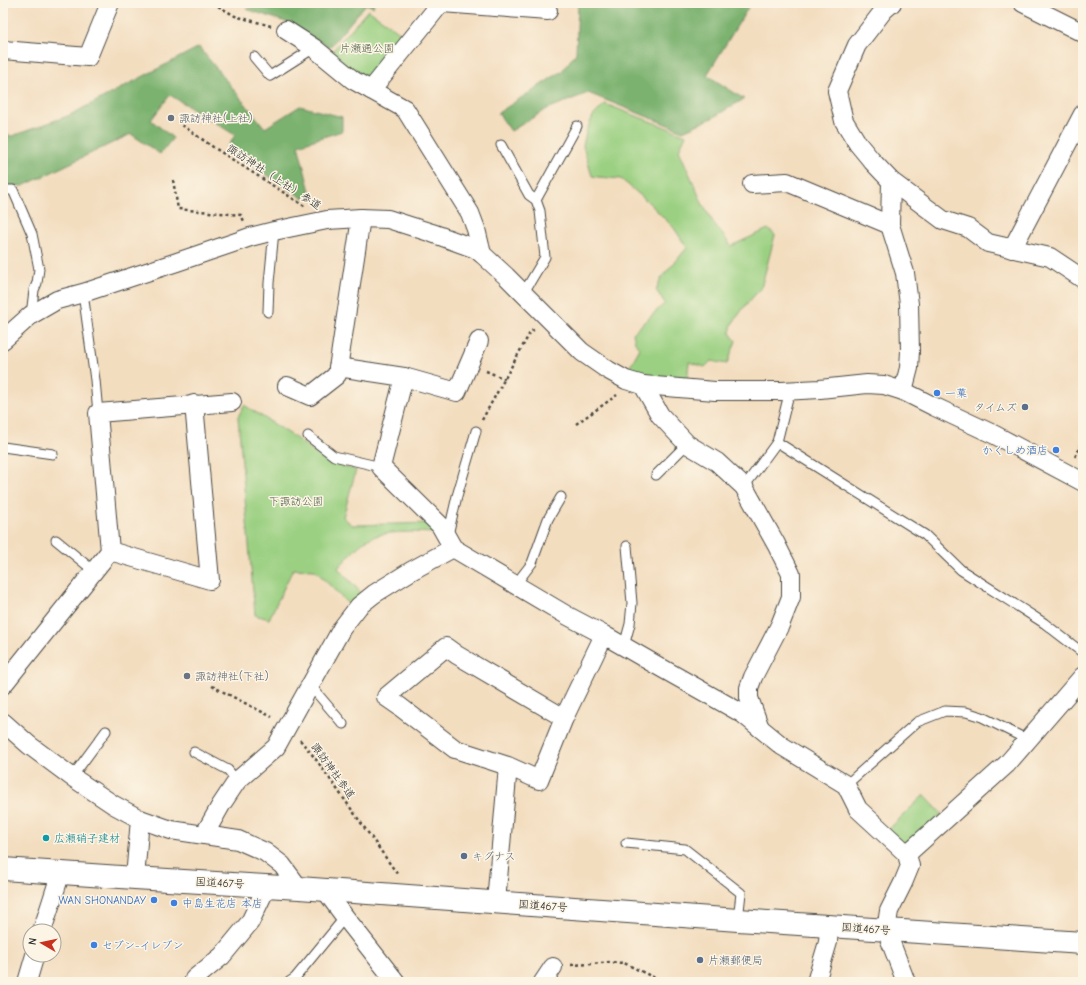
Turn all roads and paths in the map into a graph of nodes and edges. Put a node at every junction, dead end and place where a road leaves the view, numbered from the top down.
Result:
1 (110, 3) edge
2 (213, 3) edge
3 (442, 3) edge
4 (892, 3) edge
5 (1023, 3) edge
6 (548, 11) dead end
7 (286, 30) joint
8 (1083, 33) edge
9 (314, 48) junction
10 (3, 50) edge
11 (254, 57) dead end
12 (371, 90) junction
13 (1083, 114) edge
14 (182, 125) dead end
15 (577, 126) dead end
16 (501, 145) dead end
17 (173, 180) dead end
18 (891, 181) junction
19 (752, 184) dead end
20 (3, 190) edge
21 (536, 200) junction
22 (242, 216) dead end
23 (361, 218) junction
24 (327, 220) junction
25 (890, 225) junction
26 (274, 231) junction
27 (1012, 249) junction
28 (482, 254) junction
29 (1083, 279) edge
30 (83, 293) junction
31 (523, 294) junction
32 (268, 312) dead end
33 (31, 316) junction
34 (537, 330) dead end
35 (3, 340) edge
36 (479, 341) dead end
37 (338, 367) junction
38 (404, 377) junction
39 (643, 385) junction
40 (287, 386) dead end
41 (790, 390) junction
42 (903, 391) junction
43 (619, 394) dead end
44 (232, 402) dead end
45 (194, 404) junction
46 (98, 413) junction
47 (576, 424) dead end
48 (476, 431) joint
49 (308, 436) dead end
50 (777, 442) junction
51 (687, 444) junction
52 (3, 447) edge
53 (53, 454) dead end
54 (381, 467) junction
55 (656, 474) dead end
56 (1083, 482) edge
57 (744, 488) junction
58 (561, 497) dead end
59 (56, 540) dead end
60 (450, 542) junction
61 (627, 546) dead end
62 (110, 551) junction
63 (94, 571) junction
64 (515, 585) junction
65 (604, 635) junction
66 (624, 646) junction
67 (1083, 653) edge
68 (1083, 676) edge
69 (310, 685) junction
70 (3, 686) edge
71 (212, 686) dead end
72 (564, 718) junction
73 (3, 722) edge
74 (343, 724) dead end
75 (288, 725) junction
76 (760, 728) junction
77 (106, 731) dead end
78 (1028, 740) junction
79 (194, 752) dead end
80 (508, 766) junction
81 (72, 777) junction
82 (237, 781) junction
83 (846, 785) junction
84 (140, 819) junction
85 (204, 835) junction
86 (626, 843) dead end
87 (907, 854) junction
88 (3, 868) edge
89 (60, 872) junction
90 (135, 878) junction
91 (267, 886) junction
92 (299, 888) junction
93 (325, 890) junction
94 (412, 896) junction
95 (496, 902) junction
96 (345, 917) junction
97 (738, 920) junction
98 (44, 923) edge
99 (829, 926) junction
100 (886, 930) junction
101 (1083, 943) edge
102 (33, 963) edge
103 (553, 967) joint
104 (194, 979) dead end
105 (27, 982) edge
106 (289, 982) edge
107 (396, 982) edge
108 (543, 982) edge
109 (676, 982) edge
110 (816, 982) edge
111 (906, 982) edge

1 - 10 street
2 - 7 path
3 - 6 street
3 - 12 street
4 - 18 street
5 - 8 street
7 - 9 street
9 - 11 lane
9 - 12 street
12 - 28 street
13 - 27 street
14 - 24 path, 諏訪神社（上社）参道
15 - 21 lane
16 - 21 lane
17 - 22 path
18 - 25 street
18 - 27 street
19 - 25 street
20 - 33 lane
21 - 31 lane
23 - 24 street
23 - 28 street
23 - 37 street
24 - 26 street
25 - 42 street
26 - 30 street
26 - 32 lane
27 - 29 street
28 - 31 street
30 - 33 street
30 - 46 lane
31 - 39 street
33 - 35 street
34 - 48 path
36 - 38 street
37 - 38 street
37 - 40 street
38 - 54 street
39 - 41 street
39 - 51 street
41 - 42 street
41 - 50 lane
42 - 56 street
43 - 47 path
44 - 45 street
45 - 46 street
45 - 62 street
46 - 62 street
48 - 60 lane
49 - 54 lane
50 - 57 lane
50 - 67 lane
51 - 55 lane
51 - 57 street
52 - 53 lane
54 - 60 street
57 - 76 street
58 - 64 lane
59 - 63 lane
60 - 64 street
60 - 69 street
61 - 66 lane
62 - 63 street
63 - 70 street
64 - 65 street
65 - 66 street
65 - 72 street
66 - 76 street
68 - 78 street
69 - 74 lane
69 - 75 street
71 - 75 path, 諏訪神社参道
72 - 80 street
72 - 80 street
73 - 81 street
75 - 82 street
75 - 94 path, 諏訪神社参道
76 - 83 street
77 - 81 lane
78 - 83 lane
78 - 87 street
79 - 82 lane
80 - 95 street
81 - 84 street
82 - 85 street
83 - 87 street
84 - 85 street
84 - 90 street
85 - 92 street
86 - 97 lane
87 - 100 street
88 - 89 highway, 国道467号
89 - 90 highway, 国道467号
89 - 98 street
90 - 91 highway, 国道467号
91 - 92 highway, 国道467号
91 - 104 street
92 - 93 highway, 国道467号
93 - 94 highway, 国道467号
93 - 96 street
94 - 95 highway, 国道467号
95 - 97 highway, 国道467号
96 - 106 lane
96 - 107 street
97 - 99 highway, 国道467号
99 - 100 highway, 国道467号
99 - 110 street
100 - 101 highway, 国道467号
100 - 111 street
102 - 105 street
103 - 108 street
103 - 109 path

